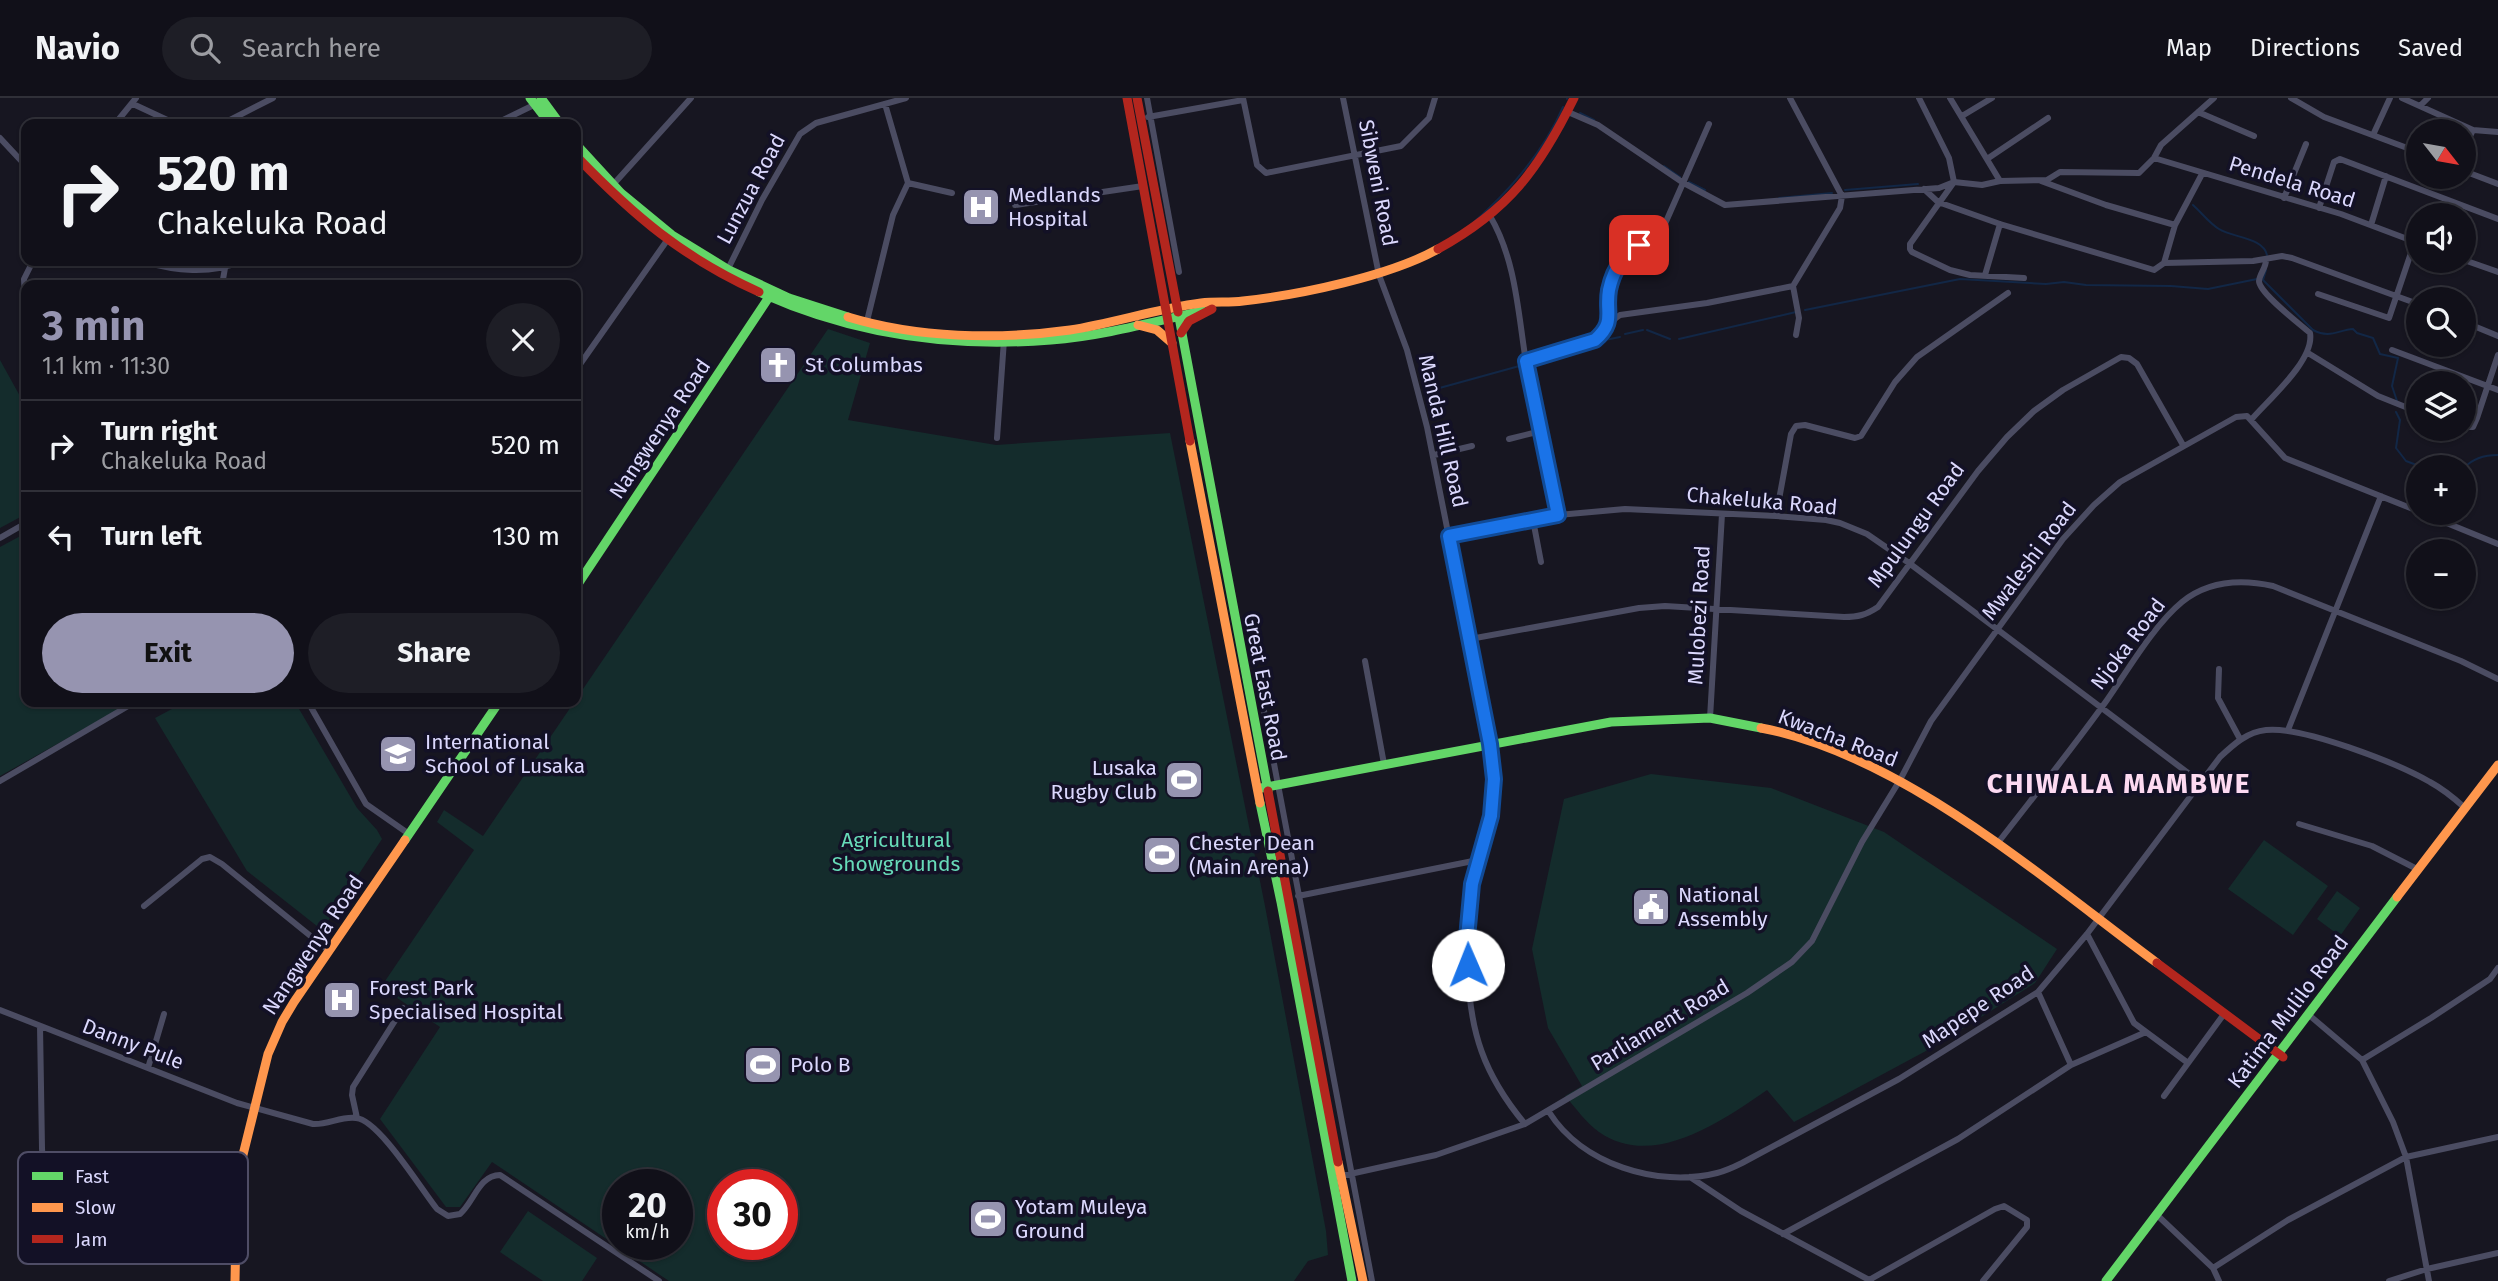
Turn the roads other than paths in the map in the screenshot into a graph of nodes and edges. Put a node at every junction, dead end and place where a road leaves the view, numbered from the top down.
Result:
1 (273, 98) edge
2 (691, 98) edge
3 (906, 98) edge
4 (1127, 98) edge
5 (1137, 98) edge
6 (1147, 98) edge
7 (1343, 98) edge
8 (1435, 98) edge
9 (1573, 98) edge
10 (1790, 98) edge
11 (1919, 98) edge
12 (1950, 98) edge
13 (1992, 98) edge
14 (2214, 98) edge
15 (2291, 98) edge
16 (2390, 98) edge
17 (2402, 98) edge
18 (2428, 98) edge
19 (1243, 99) edge
20 (537, 100) edge
21 (134, 101) edge
22 (885, 104) junction
23 (2420, 106) junction
24 (1568, 112) junction
25 (2198, 112) junction
26 (1962, 116) junction
27 (1145, 117) junction
28 (2048, 118) dead end
29 (119, 119) edge
30 (167, 119) edge
31 (232, 119) edge
32 (504, 119) edge
33 (547, 119) edge
34 (555, 119) edge
35 (2449, 119) edge
36 (1709, 124) dead end
37 (2476, 130) edge
38 (2498, 132) edge
39 (2373, 135) junction
40 (2254, 136) dead end
41 (0, 138) edge
42 (2306, 144) dead end
43 (2406, 147) edge
44 (581, 150) edge
45 (1354, 156) junction
46 (1987, 159) junction
47 (2154, 159) junction
48 (21, 161) edge
49 (581, 161) edge
50 (2202, 174) junction
51 (2386, 176) junction
52 (2476, 176) edge
53 (2039, 180) junction
54 (2000, 181) junction
55 (1682, 182) junction
56 (1955, 182) junction
57 (908, 183) junction
58 (2498, 184) edge
59 (1143, 186) junction
60 (610, 188) junction
61 (1924, 190) junction
62 (952, 193) dead end
63 (1842, 196) junction
64 (2284, 198) junction
65 (1938, 202) junction
66 (1015, 205) dead end
67 (2319, 208) junction
68 (1490, 216) junction
69 (2498, 219) edge
70 (2000, 224) junction
71 (2175, 225) junction
72 (2371, 225) junction
73 (668, 237) junction
74 (2406, 238) edge
75 (2266, 260) junction
76 (2164, 263) junction
77 (2476, 264) edge
78 (159, 266) edge
79 (230, 266) edge
80 (225, 268) junction
81 (2406, 270) edge
82 (1179, 272) dead end
83 (2498, 272) edge
84 (726, 274) junction
85 (1379, 275) junction
86 (1984, 275) junction
87 (2024, 278) dead end
88 (223, 280) edge
89 (1793, 286) junction
90 (755, 292) junction
91 (2008, 293) dead end
92 (771, 294) junction
93 (2318, 294) dead end
94 (2396, 295) junction
95 (2406, 299) edge
96 (1232, 302) junction
97 (1212, 309) junction
98 (761, 310) junction
99 (1170, 311) junction
100 (1609, 321) junction
101 (1138, 325) junction
102 (865, 326) junction
103 (2476, 327) edge
104 (1181, 334) junction
105 (1796, 335) dead end
106 (2498, 336) edge
107 (1004, 339) junction
108 (1173, 343) junction
109 (2392, 350) dead end
110 (2308, 353) junction
111 (2498, 355) edge
112 (1526, 361) junction
113 (581, 363) edge
114 (2487, 386) junction
115 (2498, 390) edge
116 (2406, 407) edge
117 (2476, 418) edge
118 (2251, 420) junction
119 (1541, 432) junction
120 (997, 438) dead end
121 (1509, 439) dead end
122 (2183, 445) junction
123 (1472, 446) dead end
124 (1434, 455) junction
125 (2381, 496) junction
126 (2406, 506) edge
127 (1722, 514) junction
128 (1558, 515) junction
129 (1776, 516) junction
130 (1533, 520) junction
131 (2452, 525) edge
132 (21, 526) edge
133 (1449, 536) junction
134 (0, 538) edge
135 (2498, 544) edge
136 (1541, 562) dead end
137 (1909, 563) junction
138 (581, 580) edge
139 (1717, 609) junction
140 (2334, 611) junction
141 (1999, 629) junction
142 (1470, 639) junction
143 (1366, 661) dead end
144 (2219, 669) dead end
145 (2498, 679) edge
146 (1261, 695) dead end
147 (126, 707) edge
148 (311, 707) edge
149 (496, 707) edge
150 (2101, 707) junction
151 (1710, 718) junction
152 (2288, 730) junction
153 (2240, 739) junction
154 (1490, 744) junction
155 (1384, 764) junction
156 (2498, 765) edge
157 (2495, 778) edge
158 (1900, 780) junction
159 (0, 781) edge
160 (2200, 782) junction
161 (1279, 785) junction
162 (1262, 788) junction
163 (2465, 808) junction
164 (2299, 824) dead end
165 (409, 834) junction
166 (1997, 844) junction
167 (1478, 860) junction
168 (2417, 869) junction
169 (1299, 896) junction
170 (1289, 898) junction
171 (144, 906) dead end
172 (2098, 919) junction
173 (2087, 934) junction
174 (329, 951) junction
175 (2498, 968) edge
176 (2490, 979) junction
177 (2498, 986) edge
178 (2038, 992) junction
179 (403, 1008) dead end
180 (0, 1010) edge
181 (164, 1014) dead end
182 (2224, 1014) junction
183 (2311, 1017) junction
184 (40, 1026) junction
185 (2146, 1032) junction
186 (2281, 1056) junction
187 (2362, 1060) junction
188 (2189, 1063) junction
189 (2071, 1065) junction
190 (148, 1068) junction
191 (2164, 1096) dead end
192 (254, 1108) junction
193 (1549, 1112) junction
194 (357, 1118) junction
195 (1525, 1124) junction
196 (2498, 1137) edge
197 (42, 1152) edge
198 (243, 1152) edge
199 (2406, 1157) junction
200 (1353, 1174) junction
201 (1340, 1175) junction
202 (1689, 1177) junction
203 (2159, 1215) junction
204 (1783, 1234) junction
205 (2498, 1253) edge
206 (2213, 1268) junction
207 (2427, 1269) junction
208 (1870, 1280) edge
209 (659, 1281) edge
210 (1352, 1281) edge
211 (1363, 1281) edge
212 (1372, 1281) edge
213 (1983, 1281) edge
214 (2106, 1281) edge
215 (2114, 1281) edge
216 (2219, 1281) edge
217 (2389, 1281) edge
218 (2429, 1281) edge

1 - 31 street
2 - 60 street
3 - 22 street
4 - 59 main road, Great East Road
5 - 27 main road, Great East Road
6 - 27 street
7 - 45 street, Sibweni Road
8 - 45 street
9 - 24 main road
10 - 63 street
11 - 56 street
12 - 26 street
13 - 26 street
14 - 25 street
15 - 39 street
16 - 39 street
17 - 23 street
18 - 23 street
19 - 27 street
19 - 45 street
20 - 32 street
20 - 33 main road
20 - 34 main road
21 - 29 street
21 - 30 street
22 - 57 street
22 - 84 street, Lunzua Road
23 - 35 street
24 - 55 street
24 - 68 main road
25 - 40 street
25 - 47 street
26 - 46 street
27 - 82 street
27 - 99 main road, Great East Road
28 - 46 street
36 - 55 street
37 - 38 street
39 - 43 street
41 - 48 street
42 - 64 street
44 - 60 main road
45 - 85 street, Sibweni Road
46 - 54 street
47 - 50 street, Pendela Road
47 - 53 street
49 - 60 main road
50 - 64 street, Pendela Road
50 - 71 street
51 - 67 street
51 - 69 street
51 - 72 street
52 - 58 street
53 - 54 street
53 - 71 street
54 - 56 street
55 - 63 street
55 - 100 street
56 - 61 street
56 - 65 street
57 - 62 street
57 - 102 street
59 - 66 street
59 - 99 main road, Great East Road
60 - 73 main road
61 - 63 street
61 - 65 street
63 - 89 street
64 - 67 street, Pendela Road
65 - 70 street
65 - 86 street
67 - 72 street, Pendela Road
68 - 85 main road
68 - 112 street
70 - 76 street
70 - 86 street
71 - 76 street
72 - 74 street, Pendela Road
73 - 84 main road
73 - 113 street
75 - 76 street
75 - 94 street
75 - 110 street
77 - 83 street
78 - 80 street
79 - 80 street
80 - 88 street
81 - 94 street
84 - 90 main road
84 - 92 main road
85 - 96 main road
85 - 124 street, Manda Hill Road
86 - 87 street
89 - 100 street
89 - 105 street
90 - 92 main road
90 - 98 main road
91 - 129 street
92 - 98 main road, Nangwenya Road
92 - 102 main road
93 - 94 street
94 - 95 street
96 - 97 main road
96 - 99 main road
97 - 99 main road
97 - 104 main road
98 - 138 main road, Nangwenya Road
99 - 101 main road
99 - 104 main road, Great East Road
99 - 107 main road
99 - 108 main road, Great East Road
100 - 112 street
101 - 107 main road
101 - 108 main road
102 - 107 main road
103 - 106 street
104 - 162 main road, Great East Road
107 - 120 street
108 - 162 main road, Great East Road
109 - 114 street
110 - 116 street
110 - 118 street
111 - 114 street
112 - 119 street
114 - 115 street
114 - 117 street
118 - 122 street, Mwaleshi Road
118 - 125 street
119 - 121 street
119 - 128 street
122 - 137 street, Mpulungu Road
122 - 141 street, Mwaleshi Road
123 - 124 street
124 - 133 street, Manda Hill Road
125 - 126 street
125 - 140 street
127 - 128 street, Chakeluka Road
127 - 129 street, Chakeluka Road
127 - 139 street, Mulobezi Road
128 - 130 street, Chakeluka Road
129 - 137 street, Chakeluka Road
130 - 133 street, Chakeluka Road
130 - 136 street
131 - 135 street
132 - 134 street
133 - 142 street, Manda Hill Road
137 - 139 street, Mpulungu Road
137 - 141 street, Chakeluka Road
139 - 142 street, Mpulungu Road
139 - 151 street, Mulobezi Road
140 - 145 street, Njoka Road
140 - 150 street, Njoka Road
140 - 152 street
141 - 150 street, Chakeluka Road
141 - 158 street, Mwaleshi Road
142 - 154 street, Manda Hill Road
143 - 155 street
144 - 153 street
146 - 161 street
147 - 159 street
148 - 165 street
149 - 165 main road, Nangwenya Road
150 - 160 street, Chakeluka Road
150 - 166 street, Njoka Road
151 - 154 main road, Kwacha Road
151 - 158 main road, Kwacha Road
152 - 153 street, Mapepe Road
152 - 163 street, Mapepe Road
153 - 160 street, Mapepe Road
154 - 155 main road, Kwacha Road
154 - 167 street, Manda Hill Road
155 - 161 main road, Kwacha Road
156 - 157 main road, Katima Mulilo Road
157 - 163 main road, Katima Mulilo Road
157 - 183 main road, Katima Mulilo Road
158 - 166 main road, Kwacha Road
158 - 193 street, Parliament Road
160 - 172 street, Mapepe Road
161 - 162 main road, Kwacha Road
161 - 169 street
162 - 170 main road, Great East Road
162 - 210 main road, Great East Road
163 - 168 main road, Katima Mulilo Road
164 - 168 street
165 - 174 main road, Nangwenya Road
166 - 172 main road, Kwacha Road
167 - 169 street
167 - 195 street, Manda Hill Road
168 - 183 main road, Katima Mulilo Road
169 - 170 street
169 - 200 street
170 - 201 main road, Great East Road
171 - 174 street
172 - 173 street, Mapepe Road
172 - 182 main road, Kwacha Road
173 - 178 street, Mapepe Road
173 - 185 street
174 - 192 main road, Nangwenya Road
175 - 176 street
176 - 177 street
176 - 187 street
178 - 189 street
178 - 202 street, Mapepe Road
179 - 194 street
180 - 184 street, Danny Pule
181 - 190 street
182 - 186 main road, Kwacha Road
182 - 188 street
183 - 186 main road, Katima Mulilo Road
183 - 187 street
184 - 190 street, Danny Pule
184 - 197 street
185 - 188 street
185 - 189 street
186 - 203 main road, Katima Mulilo Road
187 - 199 street
188 - 191 street
189 - 204 street
190 - 192 street, Danny Pule
192 - 194 street, Danny Pule
192 - 198 main road, Nangwenya Road
193 - 195 street, Parliament Road
193 - 202 street, Mapepe Road
194 - 209 street
195 - 200 street, Parliament Road
196 - 199 street
199 - 206 street
199 - 207 street
200 - 201 street, Parliament Road
200 - 212 street
201 - 211 main road, Great East Road
202 - 204 street
203 - 206 street
203 - 214 main road, Katima Mulilo Road
203 - 215 main road, Katima Mulilo Road
204 - 208 street
205 - 207 street
206 - 216 street
207 - 217 street
207 - 218 street
208 - 213 street

